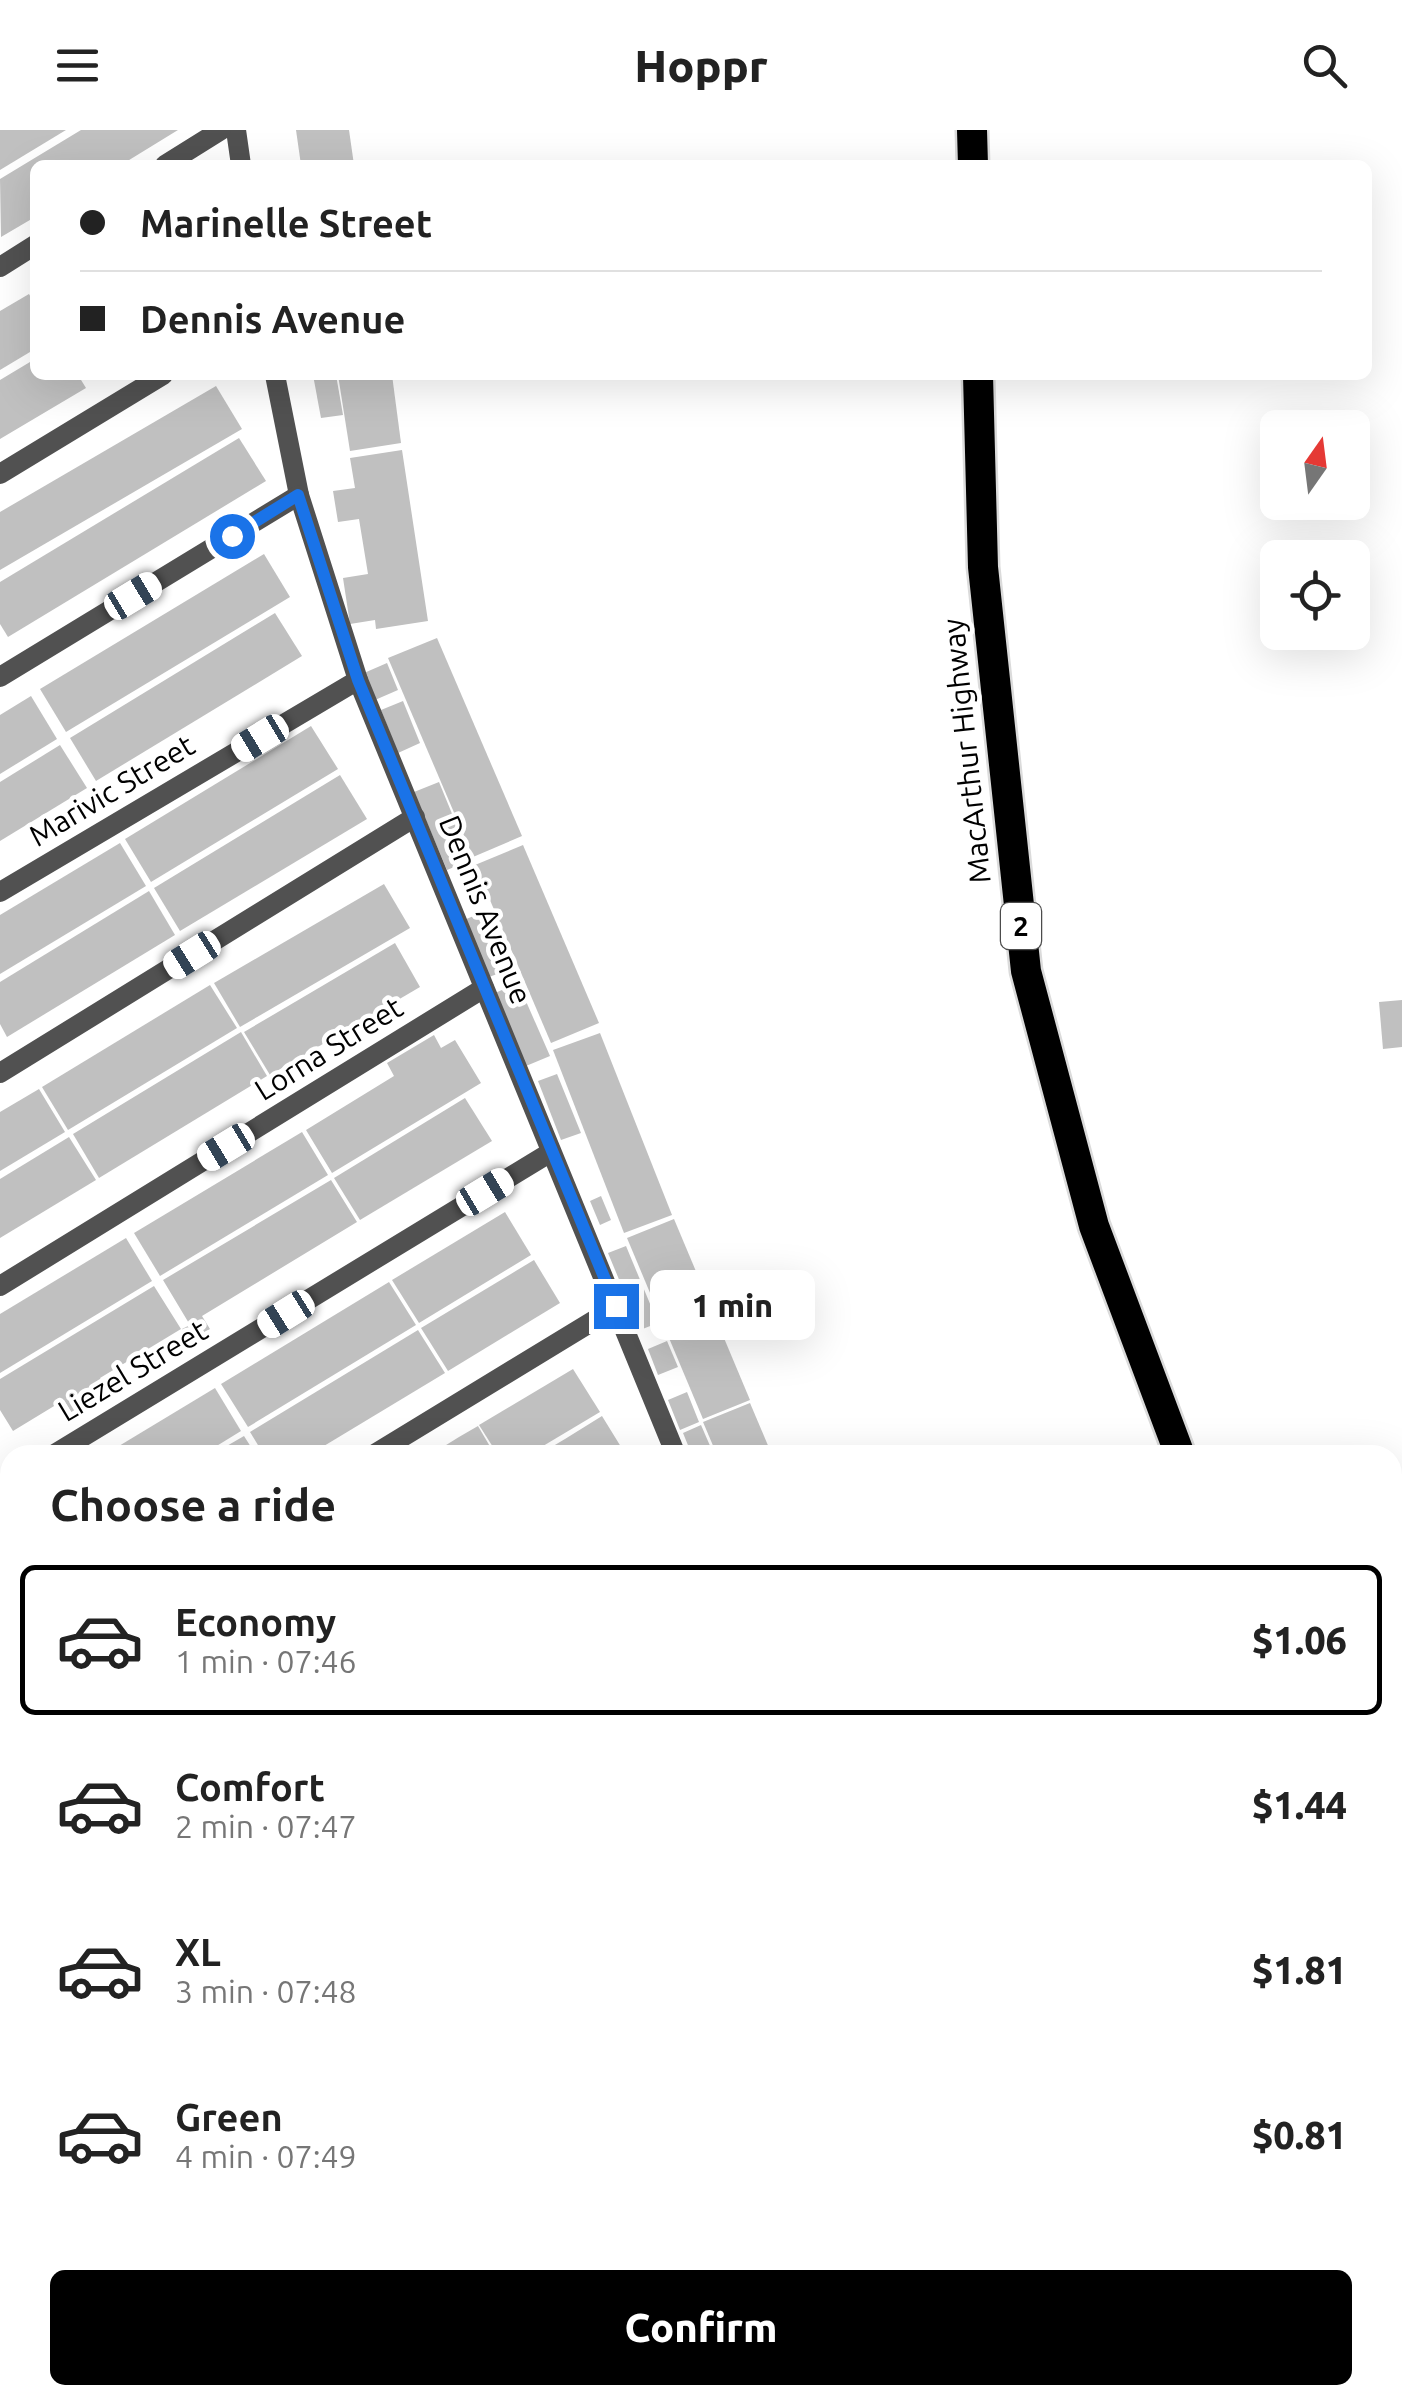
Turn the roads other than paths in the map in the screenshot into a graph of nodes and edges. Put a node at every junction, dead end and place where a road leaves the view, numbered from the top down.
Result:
1 (222, 130) edge
2 (236, 130) edge
3 (972, 130) edge
4 (173, 160) edge
5 (240, 160) edge
6 (973, 160) edge
7 (30, 248) edge
8 (0, 267) edge
9 (155, 380) edge
10 (277, 380) edge
11 (978, 380) edge
12 (0, 474) edge
13 (298, 495) junction
14 (0, 677) edge
15 (358, 680) junction
16 (415, 817) junction
17 (0, 892) edge
18 (484, 988) junction
19 (0, 1073) edge
20 (552, 1152) junction
21 (0, 1286) edge
22 (616, 1306) junction
23 (69, 1445) edge
24 (389, 1445) edge
25 (672, 1445) edge
26 (1176, 1445) edge

1 - 4 street
2 - 5 street
3 - 6 highway
7 - 8 street
9 - 12 street
10 - 13 street, Dennis Avenue
11 - 26 highway, MacArthur Highway / 2
13 - 14 street
13 - 15 street, Dennis Avenue
15 - 16 street, Dennis Avenue
15 - 17 street, Marivic Street
16 - 18 street, Dennis Avenue
16 - 19 street
18 - 20 street, Dennis Avenue
18 - 21 street, Lorna Street
20 - 22 street, Dennis Avenue
20 - 23 street, Liezel Street
22 - 24 street
22 - 25 street, Dennis Avenue

